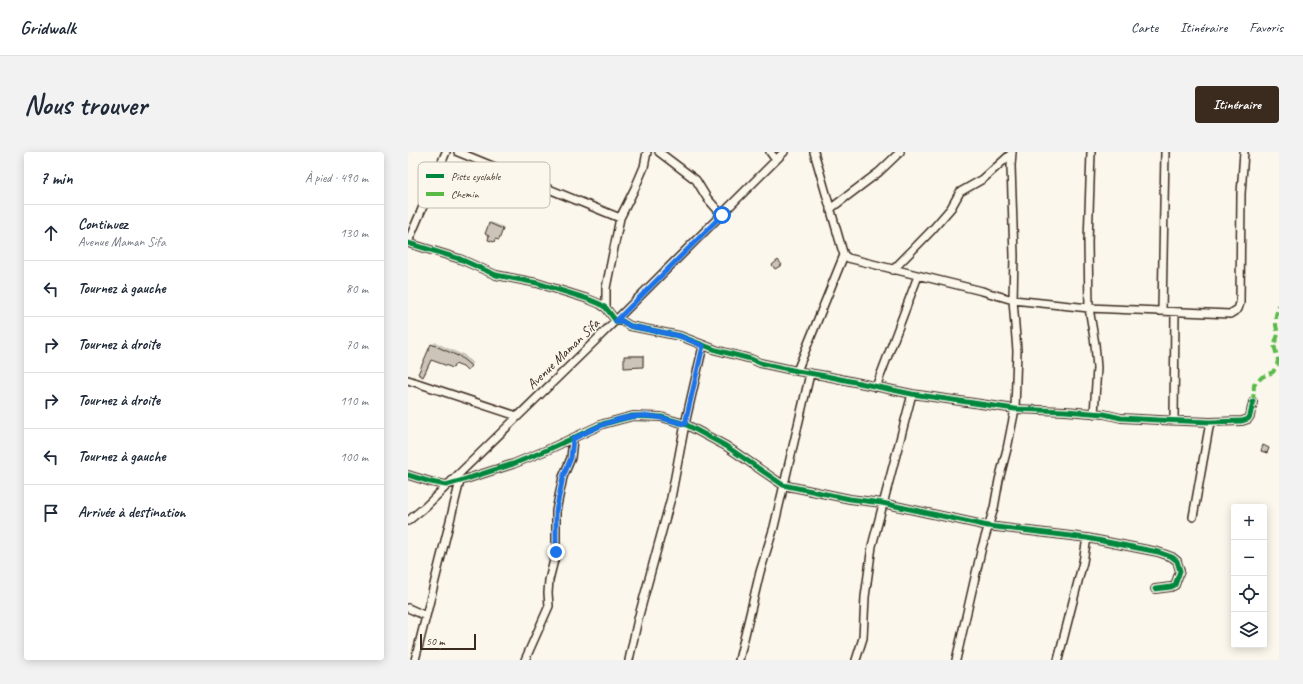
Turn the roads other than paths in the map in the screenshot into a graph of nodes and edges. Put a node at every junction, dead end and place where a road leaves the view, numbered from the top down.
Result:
1 (446, 152) edge
2 (458, 152) edge
3 (646, 152) edge
4 (658, 152) edge
5 (770, 152) edge
6 (784, 152) edge
7 (814, 152) edge
8 (900, 152) edge
9 (1012, 152) edge
10 (1091, 152) edge
11 (1165, 152) edge
12 (1244, 152) edge
13 (776, 160) junction
14 (442, 162) edge
15 (483, 162) edge
16 (550, 189) edge
17 (423, 208) edge
18 (830, 209) junction
19 (722, 215) junction
20 (620, 218) junction
21 (408, 243) edge
22 (844, 255) junction
23 (893, 270) junction
24 (918, 276) junction
25 (1013, 300) junction
26 (606, 308) junction
27 (1089, 308) junction
28 (1162, 311) junction
29 (1175, 312) junction
30 (616, 321) junction
31 (703, 346) junction
32 (797, 371) junction
33 (810, 374) junction
34 (408, 380) edge
35 (876, 387) junction
36 (912, 394) junction
37 (1253, 402) dead end
38 (1015, 409) junction
39 (1094, 414) junction
40 (517, 416) junction
41 (1174, 420) junction
42 (1210, 422) junction
43 (685, 424) junction
44 (573, 439) junction
45 (408, 475) edge
46 (460, 481) junction
47 (446, 484) junction
48 (783, 485) junction
49 (882, 503) junction
50 (1193, 517) dead end
51 (408, 521) edge
52 (988, 526) junction
53 (1087, 538) junction
54 (1155, 589) dead end
55 (408, 608) edge
56 (426, 616) junction
57 (415, 660) edge
58 (526, 660) edge
59 (629, 660) edge
60 (739, 660) edge
61 (856, 660) edge
62 (956, 660) edge
63 (1058, 660) edge

1 - 14 street
2 - 15 street
3 - 20 street
4 - 19 street
5 - 13 street
6 - 13 street, Avenue Maman Sifa
7 - 18 street
8 - 18 street
9 - 23 street
9 - 25 street
10 - 27 street
11 - 28 street
12 - 29 street
13 - 19 street, Avenue Maman Sifa
16 - 20 street
17 - 21 street
18 - 22 street
19 - 30 street, Avenue Maman Sifa
20 - 26 street
21 - 26 street
22 - 23 street
22 - 32 street
23 - 24 street
24 - 25 street
24 - 35 street
25 - 27 street
25 - 38 street
26 - 30 street
27 - 28 street
27 - 39 street
28 - 29 street
29 - 41 street
30 - 31 street
30 - 40 street, Avenue Maman Sifa
31 - 32 street
31 - 43 street
32 - 33 street
33 - 35 street
33 - 48 street
34 - 40 street
35 - 36 street
36 - 38 street
36 - 49 street
37 - 42 street
38 - 39 street
38 - 52 street
39 - 41 street
40 - 47 street, Avenue Maman Sifa
41 - 42 street
42 - 50 street
43 - 44 street
43 - 48 street
43 - 59 street
44 - 46 street
44 - 58 street
45 - 47 street
46 - 47 street
46 - 56 street
47 - 51 street, Avenue Maman Sifa
48 - 49 street
48 - 60 street
49 - 52 street
49 - 61 street
52 - 53 street
52 - 62 street
53 - 54 street
53 - 63 street
55 - 56 street
56 - 57 street

